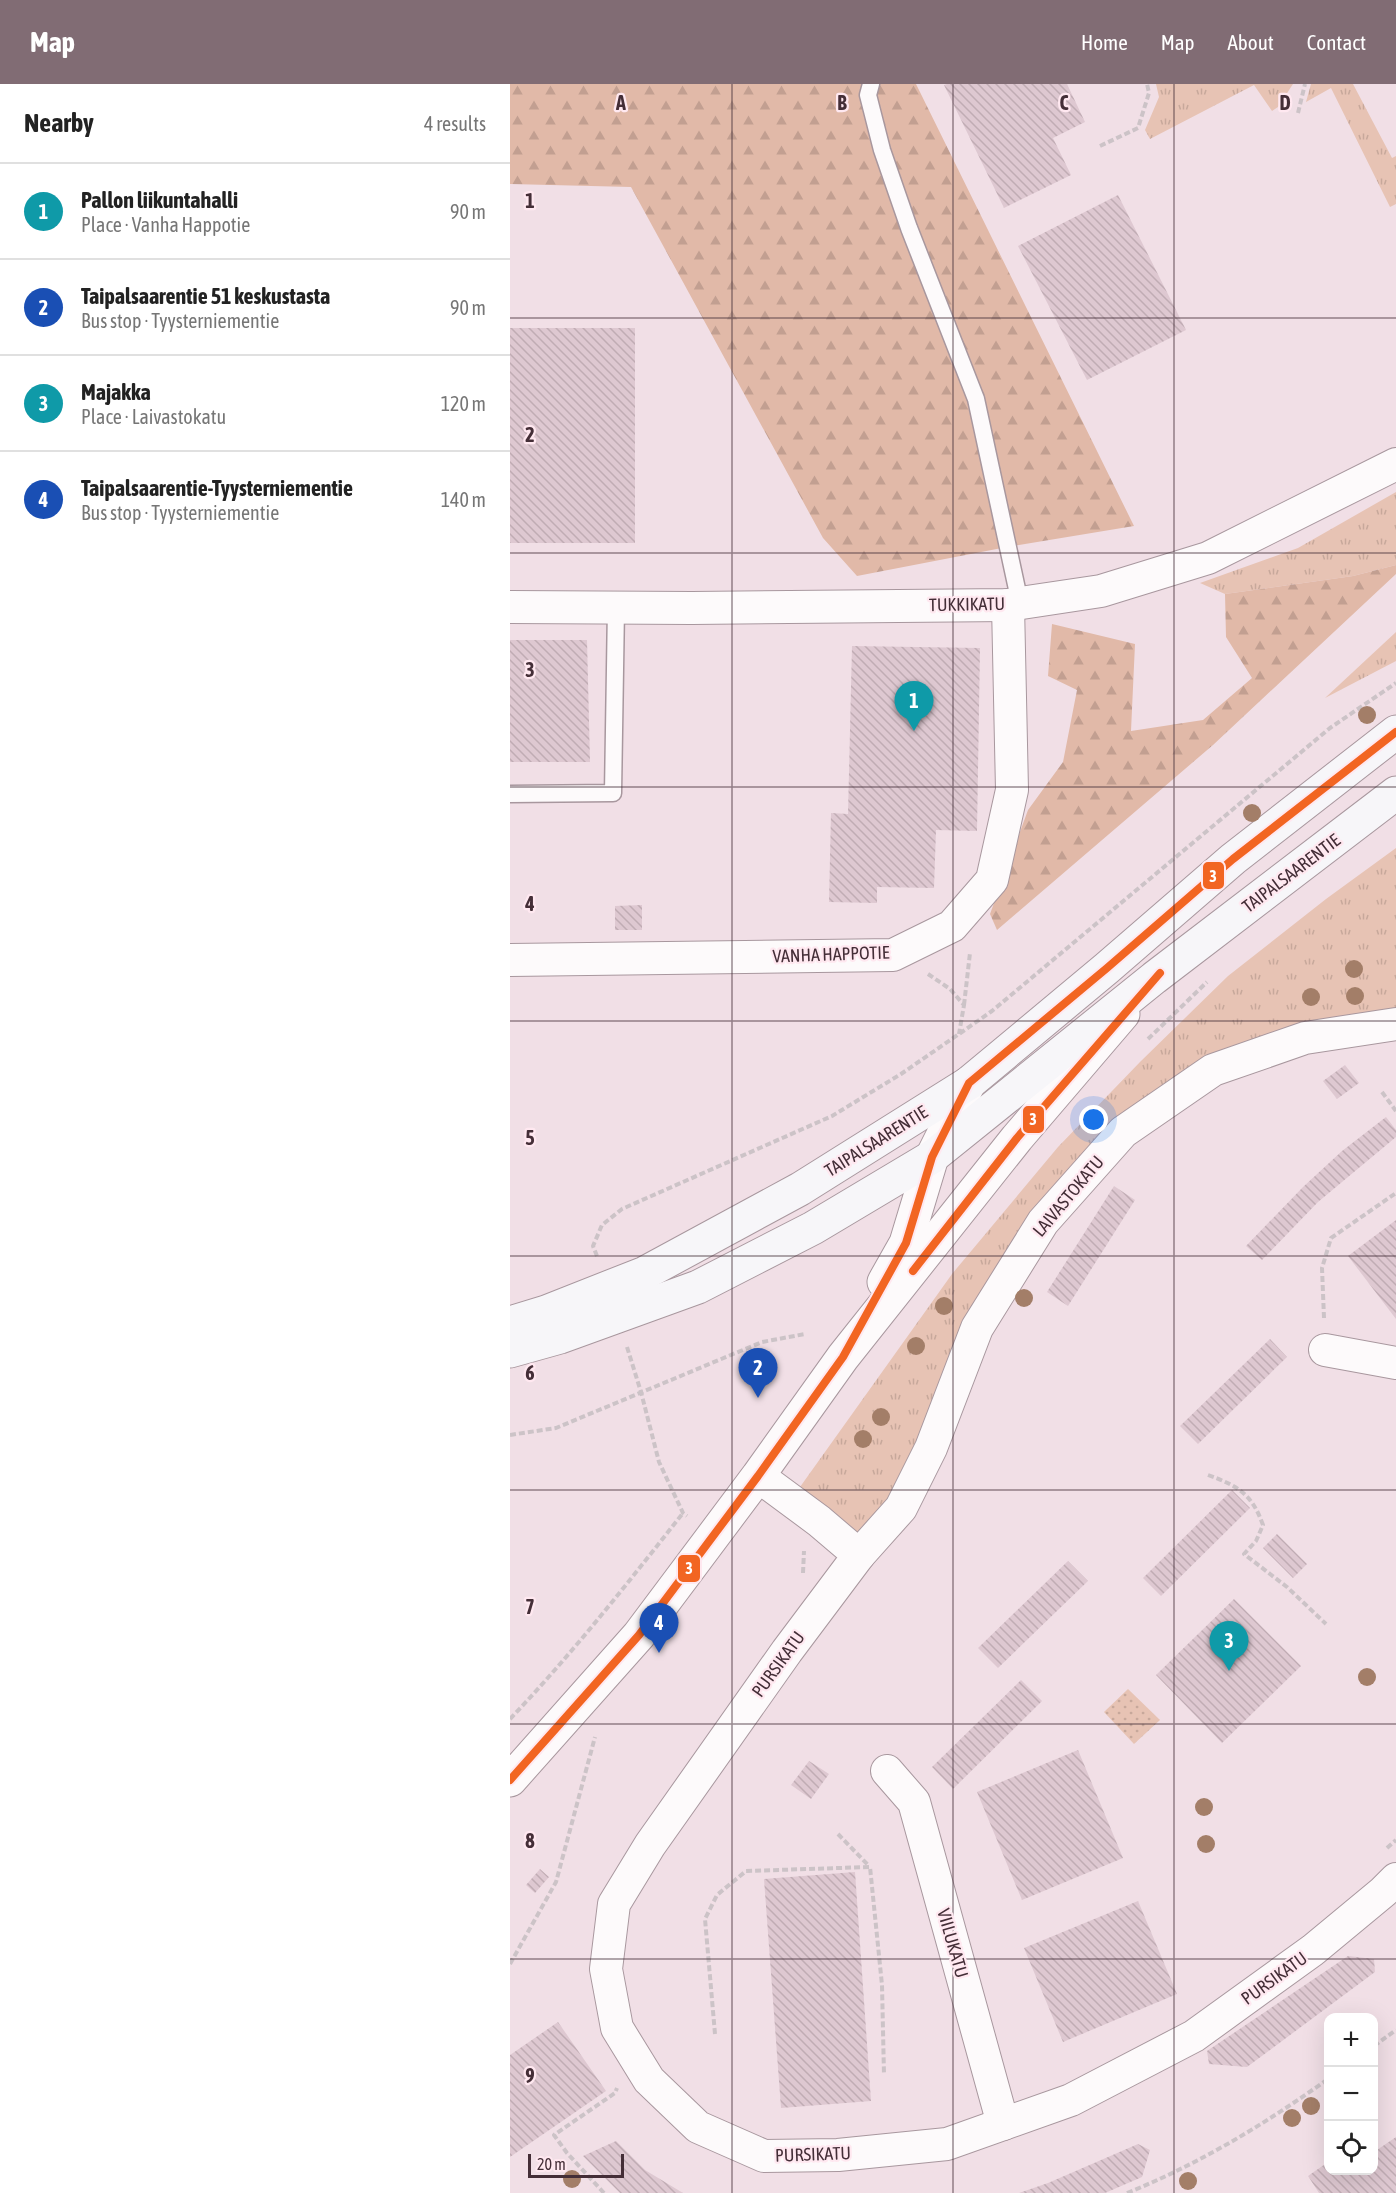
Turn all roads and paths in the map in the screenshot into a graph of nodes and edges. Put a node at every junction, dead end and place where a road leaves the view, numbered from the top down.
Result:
1 (871, 84) edge
2 (1147, 84) edge
3 (1305, 84) edge
4 (1298, 113) dead end
5 (1100, 146) dead end
6 (1396, 464) edge
7 (1014, 604) junction
8 (616, 607) junction
9 (510, 608) edge
10 (1396, 683) edge
11 (1396, 732) edge
12 (1396, 793) edge
13 (510, 794) edge
14 (898, 952) junction
15 (510, 960) edge
16 (1154, 978) junction
17 (1211, 978) dead end
18 (1396, 1024) edge
19 (959, 1034) junction
20 (1146, 1040) dead end
21 (969, 1083) junction
22 (1382, 1092) dead end
23 (1396, 1112) edge
24 (932, 1157) junction
25 (1396, 1193) edge
26 (601, 1266) dead end
27 (510, 1323) edge
28 (805, 1334) dead end
29 (624, 1338) dead end
30 (1325, 1350) joint
31 (510, 1351) edge
32 (843, 1357) junction
33 (1396, 1363) edge
34 (641, 1392) junction
35 (510, 1435) edge
36 (1208, 1475) dead end
37 (758, 1476) junction
38 (804, 1547) dead end
39 (859, 1555) junction
40 (800, 1579) dead end
41 (1326, 1624) dead end
42 (510, 1719) edge
43 (596, 1733) dead end
44 (887, 1772) dead end
45 (510, 1780) edge
46 (838, 1834) dead end
47 (1396, 1840) edge
48 (870, 1867) junction
49 (1386, 1876) edge
50 (510, 1964) edge
51 (1396, 2030) edge
52 (715, 2034) dead end
53 (1378, 2043) edge
54 (884, 2075) dead end
55 (621, 2079) dead end
56 (1324, 2082) edge
57 (1003, 2124) junction
58 (604, 2193) edge
59 (1127, 2193) edge

1 - 7 lane
2 - 5 path
3 - 4 path
6 - 7 street, TUKKIKATU
7 - 8 street, TUKKIKATU
7 - 14 street, VANHA HAPPOTIE
8 - 9 street, TUKKIKATU
8 - 13 lane
10 - 19 path
11 - 21 main road, TAIPALSAARENTIE
12 - 16 main road, TAIPALSAARENTIE
14 - 15 street, VANHA HAPPOTIE
14 - 19 path
16 - 24 main road, TAIPALSAARENTIE
16 - 32 street
17 - 20 path
18 - 39 street, LAIVASTOKATU
19 - 26 path
21 - 24 street
21 - 27 main road, TAIPALSAARENTIE
22 - 23 path
24 - 31 main road, TAIPALSAARENTIE
24 - 32 street
25 - 30 path
28 - 34 path
29 - 34 path
30 - 33 street
32 - 37 street
34 - 35 path
34 - 42 path
36 - 41 path
37 - 39 street
37 - 45 street
38 - 40 path
39 - 57 street, PURSIKATU
43 - 50 path
44 - 57 street, VIILUKATU
46 - 48 path
47 - 49 path
48 - 52 path
48 - 54 path
49 - 57 street, PURSIKATU
51 - 53 path
55 - 58 path
56 - 59 path

